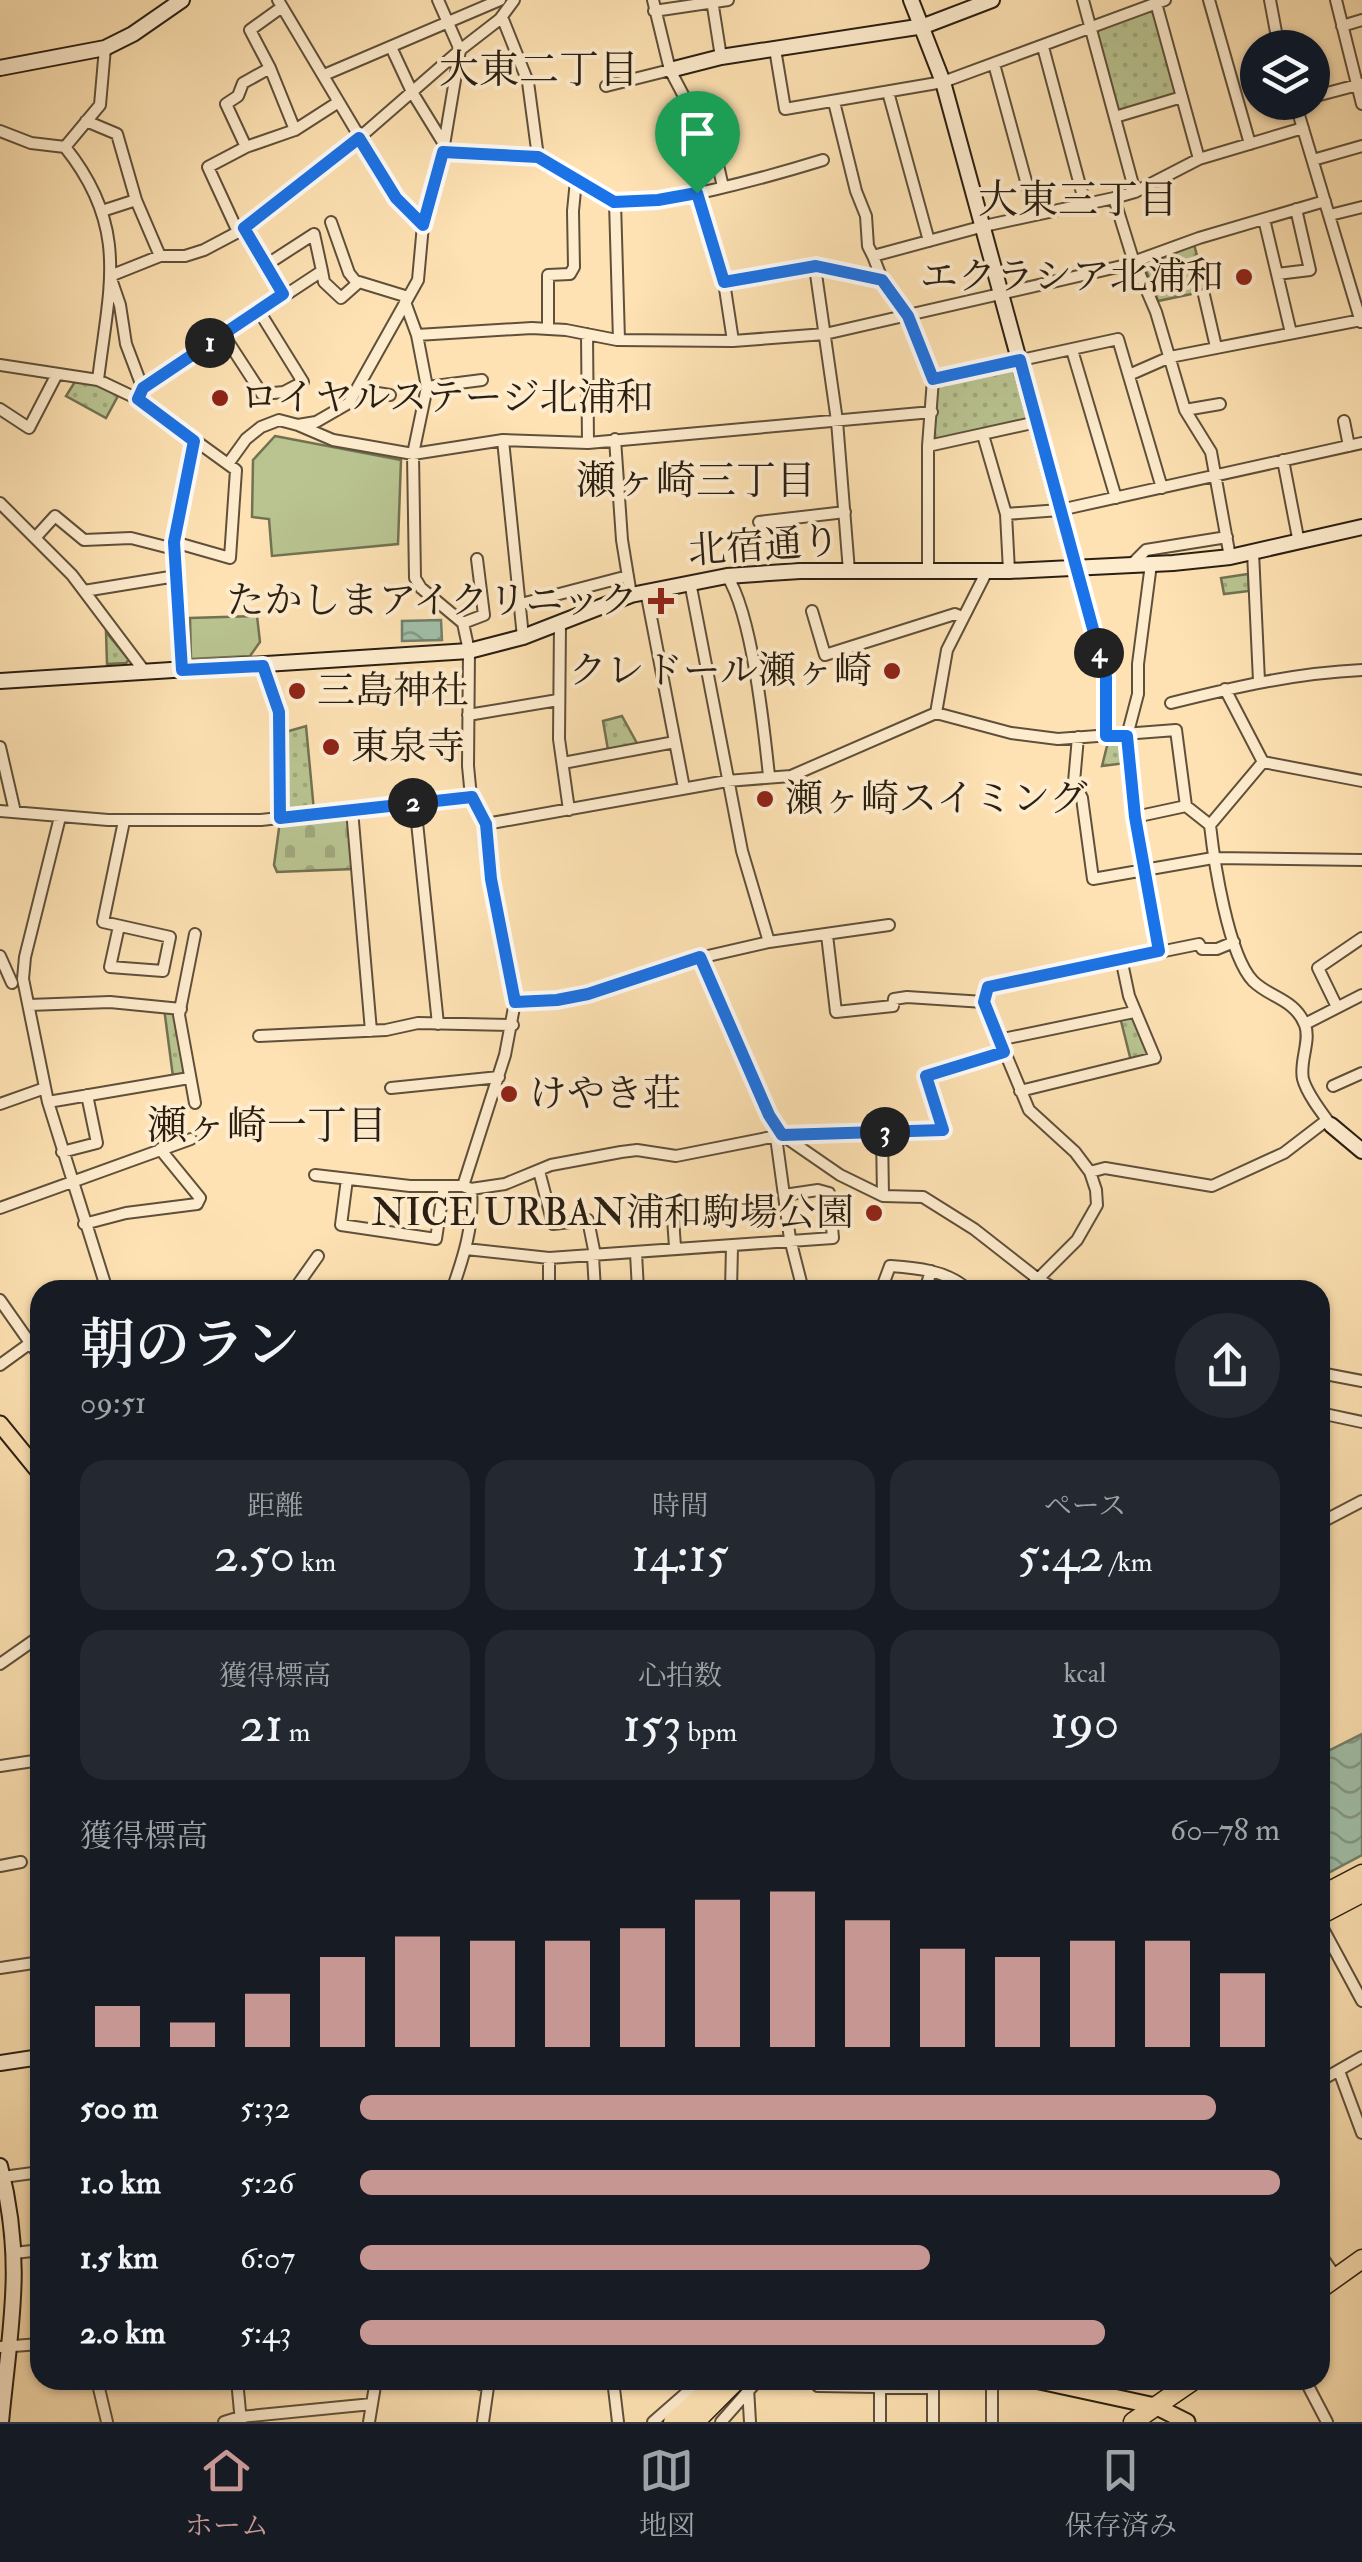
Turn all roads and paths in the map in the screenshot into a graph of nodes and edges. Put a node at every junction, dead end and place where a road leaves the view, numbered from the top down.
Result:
1 (182, 0) edge
2 (438, 0) edge
3 (500, 0) edge
4 (514, 0) edge
5 (728, 0) edge
6 (911, 0) edge
7 (992, 0) edge
8 (1083, 0) edge
9 (1209, 0) edge
10 (1270, 0) edge
11 (1336, 0) edge
12 (713, 1) edge
13 (1160, 2) edge
14 (280, 3) edge
15 (165, 6) edge
16 (654, 6) edge
17 (502, 16) junction
18 (1362, 20) edge
19 (448, 22) junction
20 (924, 26) junction
21 (1342, 26) junction
22 (1090, 28) junction
23 (1276, 30) edge
24 (390, 47) junction
25 (1043, 47) junction
26 (104, 48) junction
27 (775, 49) junction
28 (460, 50) junction
29 (721, 57) junction
30 (994, 64) junction
31 (0, 68) edge
32 (270, 68) junction
33 (670, 70) junction
34 (324, 75) junction
35 (943, 82) junction
36 (1359, 84) edge
37 (606, 86) dead end
38 (1330, 91) edge
39 (412, 92) junction
40 (888, 92) junction
41 (1182, 98) junction
42 (703, 99) dead end
43 (834, 102) junction
44 (337, 103) junction
45 (688, 104) dead end
46 (1362, 104) edge
47 (1115, 117) junction
48 (1300, 120) edge
49 (86, 121) junction
50 (1302, 128) junction
51 (295, 130) junction
52 (0, 131) edge
53 (359, 138) junction
54 (1250, 144) junction
55 (1362, 146) edge
56 (65, 147) junction
57 (246, 148) junction
58 (443, 148) junction
59 (538, 157) junction
60 (1199, 159) junction
61 (823, 160) dead end
62 (1313, 160) junction
63 (576, 180) junction
64 (723, 187) junction
65 (1135, 192) junction
66 (697, 193) junction
67 (1114, 198) junction
68 (136, 200) junction
69 (1325, 201) junction
70 (614, 202) junction
71 (1085, 204) junction
72 (1362, 207) edge
73 (1296, 210) junction
74 (102, 212) junction
75 (1035, 214) junction
76 (1330, 215) junction
77 (1264, 219) junction
78 (331, 222) dead end
79 (423, 225) junction
80 (984, 226) junction
81 (241, 230) junction
82 (929, 240) junction
83 (160, 256) junction
84 (872, 256) junction
85 (1136, 262) junction
86 (266, 265) junction
87 (816, 266) junction
88 (322, 271) junction
89 (1278, 274) junction
90 (110, 276) junction
91 (882, 280) junction
92 (724, 282) junction
93 (357, 283) junction
94 (283, 294) junction
95 (1003, 295) junction
96 (1204, 296) dead end
97 (407, 300) junction
98 (259, 310) junction
99 (908, 316) junction
100 (1361, 321) edge
101 (548, 329) junction
102 (1291, 333) junction
103 (222, 334) junction
104 (586, 334) junction
105 (825, 334) junction
106 (417, 335) junction
107 (619, 340) junction
108 (733, 342) junction
109 (1216, 347) junction
110 (1072, 350) junction
111 (1170, 357) junction
112 (1020, 360) junction
113 (0, 365) edge
114 (57, 374) junction
115 (1129, 375) junction
116 (933, 379) junction
117 (98, 380) junction
118 (482, 380) dead end
119 (426, 387) junction
120 (359, 390) junction
121 (140, 394) junction
122 (390, 396) dead end
123 (1220, 404) dead end
124 (0, 408) edge
125 (1185, 410) junction
126 (932, 412) junction
127 (837, 421) junction
128 (1344, 421) dead end
129 (1037, 422) junction
130 (298, 425) junction
131 (983, 435) junction
132 (614, 439) junction
133 (503, 440) junction
134 (194, 441) junction
135 (588, 443) junction
136 (1362, 443) edge
137 (928, 446) junction
138 (1349, 446) junction
139 (413, 454) junction
140 (1282, 460) junction
141 (228, 464) junction
142 (1215, 475) junction
143 (1162, 488) junction
144 (1116, 498) junction
145 (0, 503) edge
146 (1060, 510) junction
147 (845, 512) junction
148 (1006, 514) junction
149 (759, 522) dead end
150 (1362, 527) edge
151 (1227, 537) junction
152 (35, 538) junction
153 (1299, 542) junction
154 (1186, 543) junction
155 (174, 546) junction
156 (1254, 552) junction
157 (1230, 557) junction
158 (477, 559) dead end
159 (1189, 562) junction
160 (1132, 564) junction
161 (1151, 564) junction
162 (1076, 568) junction
163 (849, 571) junction
164 (928, 571) junction
165 (988, 571) junction
166 (1009, 571) junction
167 (176, 576) junction
168 (628, 576) junction
169 (727, 576) junction
170 (690, 582) junction
171 (84, 591) junction
172 (639, 593) junction
173 (521, 604) junction
174 (812, 611) dead end
175 (962, 617) junction
176 (463, 622) junction
177 (560, 624) junction
178 (523, 637) junction
179 (468, 651) junction
180 (263, 666) junction
181 (182, 670) junction
182 (1362, 670) edge
183 (145, 672) junction
184 (0, 681) edge
185 (1259, 681) junction
186 (1225, 690) junction
187 (558, 700) junction
188 (1171, 704) dead end
189 (936, 713) junction
190 (468, 715) junction
191 (1106, 736) junction
192 (1127, 736) junction
193 (1078, 737) junction
194 (675, 742) junction
195 (0, 747) edge
196 (1263, 762) junction
197 (562, 763) junction
198 (769, 776) junction
199 (728, 781) junction
200 (1362, 781) edge
201 (684, 788) junction
202 (472, 797) junction
203 (416, 803) junction
204 (1186, 806) junction
205 (0, 810) edge
206 (352, 810) junction
207 (569, 810) junction
208 (15, 812) junction
209 (60, 817) junction
210 (1135, 817) junction
211 (280, 818) junction
212 (124, 821) junction
213 (486, 824) junction
214 (1210, 825) junction
215 (1214, 858) junction
216 (1362, 860) edge
217 (1144, 870) junction
218 (888, 925) dead end
219 (120, 926) junction
220 (196, 934) dead end
221 (826, 935) junction
222 (1362, 938) edge
223 (768, 942) junction
224 (1234, 942) junction
225 (1159, 951) junction
226 (0, 956) edge
227 (700, 957) junction
228 (1120, 958) junction
229 (18, 981) junction
230 (0, 988) edge
231 (1362, 995) edge
232 (515, 1002) junction
233 (984, 1002) junction
234 (29, 1004) junction
235 (1337, 1007) junction
236 (180, 1009) junction
237 (1134, 1012) junction
238 (438, 1024) junction
239 (513, 1024) junction
240 (1305, 1024) junction
241 (371, 1031) junction
242 (259, 1036) dead end
243 (998, 1040) junction
244 (1004, 1052) junction
245 (1362, 1073) edge
246 (498, 1077) junction
247 (189, 1078) junction
248 (1333, 1086) dead end
249 (45, 1088) junction
250 (391, 1088) dead end
251 (1020, 1091) junction
252 (88, 1095) junction
253 (48, 1102) junction
254 (195, 1103) dead end
255 (0, 1104) edge
256 (1329, 1122) junction
257 (882, 1132) junction
258 (779, 1136) junction
259 (191, 1139) dead end
260 (160, 1149) junction
261 (1362, 1151) edge
262 (62, 1152) junction
263 (539, 1170) junction
264 (1090, 1172) junction
265 (315, 1175) dead end
266 (348, 1178) junction
267 (71, 1181) junction
268 (444, 1186) junction
269 (467, 1188) junction
270 (784, 1195) junction
271 (883, 1196) junction
272 (678, 1198) dead end
273 (0, 1208) edge
274 (84, 1224) junction
275 (790, 1239) junction
276 (732, 1247) junction
277 (674, 1248) junction
278 (466, 1249) junction
279 (636, 1253) junction
280 (318, 1256) dead end
281 (594, 1256) junction
282 (549, 1258) junction
283 (931, 1271) junction
284 (102, 1280) edge
285 (301, 1280) edge
286 (455, 1280) edge
287 (549, 1280) edge
288 (595, 1280) edge
289 (637, 1280) edge
290 (731, 1280) edge
291 (800, 1280) edge
292 (885, 1280) edge
293 (928, 1280) edge
294 (956, 1280) edge
295 (1030, 1280) edge
296 (1041, 1280) edge
297 (0, 1300) edge
298 (30, 1334) edge
299 (30, 1344) edge
300 (0, 1365) edge
301 (1330, 1375) edge
302 (1362, 1381) edge
303 (1330, 1415) edge
304 (1362, 1422) edge
305 (0, 1424) edge
306 (30, 1461) edge
307 (1362, 1501) edge
308 (1330, 1518) edge
309 (30, 1643) edge
310 (0, 1664) edge
311 (30, 1762) edge
312 (0, 1766) edge
313 (21, 1862) dead end
314 (0, 1866) edge
315 (1362, 1874) edge
316 (1330, 1891) edge
317 (1362, 1893) edge
318 (1330, 1910) edge
319 (1330, 1942) edge
320 (30, 1964) edge
321 (0, 1968) edge
322 (1362, 2001) edge
323 (1362, 2057) edge
324 (30, 2058) edge
325 (0, 2063) edge
326 (1339, 2071) junction
327 (1330, 2076) edge
328 (1362, 2133) edge
329 (2, 2171) edge
330 (30, 2172) edge
331 (30, 2251) edge
332 (16, 2252) junction
333 (1362, 2258) edge
334 (1330, 2268) edge
335 (1336, 2277) junction
336 (1330, 2282) edge
337 (30, 2345) edge
338 (4, 2347) edge
339 (99, 2390) edge
340 (237, 2390) edge
341 (374, 2390) edge
342 (488, 2390) edge
343 (614, 2390) edge
344 (690, 2390) edge
345 (709, 2390) edge
346 (734, 2390) edge
347 (738, 2390) edge
348 (743, 2390) edge
349 (880, 2390) edge
350 (933, 2390) edge
351 (992, 2390) edge
352 (1099, 2390) edge
353 (1179, 2390) edge
354 (1310, 2390) edge
355 (372, 2404) junction
356 (1155, 2406) junction
357 (240, 2420) edge
358 (0, 2422) edge
359 (107, 2422) edge
360 (224, 2422) edge
361 (369, 2422) edge
362 (483, 2422) edge
363 (618, 2422) edge
364 (654, 2422) edge
365 (672, 2422) edge
366 (696, 2422) edge
367 (721, 2422) edge
368 (750, 2422) edge
369 (880, 2422) edge
370 (933, 2422) edge
371 (992, 2422) edge
372 (1133, 2422) edge
373 (1188, 2422) edge
374 (1327, 2422) edge

1 - 15 street
2 - 19 street
3 - 19 street
4 - 17 street
5 - 12 street
6 - 20 street
7 - 20 street
8 - 22 street
9 - 54 street
10 - 23 street
11 - 21 street
12 - 16 street
12 - 29 street
13 - 22 street
13 - 41 street
14 - 32 street
14 - 34 street
15 - 26 street
16 - 33 street
17 - 28 street
17 - 59 street
18 - 21 street
19 - 24 street
19 - 28 street
20 - 27 street
20 - 35 street
21 - 36 street
22 - 25 street
22 - 47 street
24 - 34 street
24 - 39 street
25 - 30 street
25 - 71 street
26 - 31 street
26 - 49 street
27 - 29 street
27 - 43 street
28 - 39 street
28 - 58 street
29 - 33 street
30 - 35 street
30 - 75 street
32 - 51 street
32 - 57 street
33 - 37 street
33 - 45 street
34 - 44 street
35 - 40 street
35 - 80 street
36 - 38 street
36 - 46 street
39 - 53 street
39 - 58 street
40 - 43 street
40 - 82 street
41 - 47 street
41 - 60 street
42 - 64 street
43 - 84 street
44 - 51 street
44 - 53 street
47 - 65 street
48 - 50 street
49 - 56 street
49 - 68 street
50 - 54 street
50 - 62 street
51 - 57 street
52 - 56 street
53 - 79 street
53 - 81 street
54 - 60 street
55 - 62 street
56 - 74 street
57 - 81 street
58 - 59 street
58 - 79 street
59 - 63 street
60 - 65 street
61 - 64 street
62 - 69 street
63 - 70 street
63 - 101 street
64 - 66 street
65 - 67 street
66 - 70 street
66 - 92 street
67 - 71 street
67 - 85 street
68 - 74 street
68 - 83 street
69 - 73 street
69 - 76 street
70 - 107 street
71 - 75 street
72 - 76 street
73 - 77 street
73 - 89 street
74 - 90 street
75 - 80 street
76 - 100 street
77 - 85 street
77 - 89 street
78 - 93 street
79 - 97 street
80 - 82 street
80 - 95 street
81 - 83 street
81 - 86 street
82 - 84 street
83 - 90 street
84 - 91 street
85 - 95 street
85 - 111 street
86 - 88 street
86 - 94 street
87 - 91 street
87 - 92 street
87 - 105 street
88 - 93 street
88 - 94 street
89 - 102 street
90 - 117 street
90 - 121 street
91 - 99 street
92 - 108 street
93 - 97 street
94 - 98 street
95 - 99 street
95 - 112 street
96 - 109 street
97 - 106 street
97 - 120 street
98 - 103 street
98 - 103 street
99 - 105 street
99 - 116 street
100 - 102 street
101 - 104 street
101 - 106 street
102 - 109 street
103 - 121 street
104 - 107 street
104 - 135 street
105 - 108 street
105 - 127 street
106 - 119 street
107 - 108 street
109 - 111 street
110 - 112 street
110 - 115 street
110 - 144 street
111 - 115 street
111 - 125 street
112 - 116 street
112 - 129 street
113 - 114 street
114 - 117 street
114 - 124 street
115 - 143 street
116 - 126 street
117 - 121 street
118 - 119 street
119 - 139 street
120 - 122 street
120 - 130 street
121 - 134 street
123 - 125 street
125 - 142 street
126 - 127 street
126 - 137 street
127 - 132 street
127 - 147 street
128 - 138 street
129 - 131 street
129 - 146 street
130 - 139 street
130 - 141 street
131 - 137 street
131 - 148 street
132 - 135 street
132 - 168 street
133 - 135 street
133 - 139 street
133 - 173 street
134 - 141 street
134 - 155 street
136 - 138 street
137 - 164 street
138 - 140 street
139 - 176 street
140 - 142 street
140 - 153 street
141 - 155 street
142 - 143 street
142 - 151 street
143 - 144 street
144 - 146 street
145 - 152 street
146 - 148 street
146 - 162 street
147 - 149 street
147 - 163 street
148 - 166 street
150 - 153 street, 北宿通り
151 - 154 street
151 - 157 street
152 - 155 street
152 - 171 street
153 - 156 street, 北宿通り
154 - 159 street
154 - 160 street
155 - 167 street
156 - 157 street, 北宿通り
156 - 185 street
157 - 159 street, 北宿通り
158 - 176 street
159 - 161 street, 北宿通り
160 - 161 street, 北宿通り
160 - 162 street, 北宿通り
161 - 192 street
162 - 166 street, 北宿通り
162 - 191 street
163 - 164 street, 北宿通り
163 - 169 street, 北宿通り
164 - 165 street, 北宿通り
165 - 166 street, 北宿通り
165 - 175 street
167 - 171 street
167 - 181 street
168 - 172 street
168 - 173 street
169 - 170 street, 北宿通り
169 - 198 street
170 - 172 street, 北宿通り
170 - 199 street
171 - 183 street
172 - 177 street, 北宿通り
172 - 194 street
173 - 178 street
174 - 175 street
175 - 189 street
176 - 179 street
177 - 178 street, 北宿通り
177 - 187 street
178 - 179 street, 北宿通り
179 - 180 street, 北宿通り
179 - 190 street
180 - 181 street, 北宿通り
180 - 211 street
181 - 183 street, 北宿通り
182 - 185 street
183 - 184 street, 北宿通り
185 - 186 street
186 - 188 street
186 - 196 street
187 - 190 street
187 - 197 street
189 - 193 street
189 - 198 street
190 - 202 street
191 - 192 street
191 - 193 street
192 - 204 street
192 - 210 street
193 - 217 street
194 - 197 street
194 - 201 street
195 - 208 street
196 - 200 street
196 - 214 street
197 - 207 street
198 - 199 street
199 - 201 street
199 - 223 street
201 - 207 street
202 - 203 street
202 - 213 street
203 - 206 street
203 - 238 street
204 - 210 street
204 - 214 street
205 - 208 street
206 - 211 street
206 - 241 street
207 - 213 street
208 - 209 street
209 - 212 street
209 - 229 street
210 - 217 street
211 - 212 street
212 - 219 street
213 - 232 street
214 - 215 street
215 - 216 street
215 - 217 street
215 - 224 street
217 - 225 street
218 - 221 street
219 - 219 street
220 - 236 street
221 - 223 street
221 - 233 street
222 - 235 street
223 - 227 street
224 - 225 street
224 - 240 street
225 - 228 street
226 - 229 street
227 - 232 street
227 - 258 street
228 - 233 street
228 - 237 street
229 - 230 street
229 - 234 street
231 - 235 street
232 - 239 street
233 - 243 street
234 - 236 street
234 - 249 street
235 - 240 street
236 - 247 street
237 - 243 street
237 - 251 street
238 - 239 street
238 - 241 street
239 - 246 street
240 - 256 street
241 - 242 street
243 - 244 street
244 - 251 street
244 - 257 street
245 - 248 street
246 - 250 street
246 - 269 street
247 - 252 street
247 - 254 street
249 - 253 street
249 - 255 street
251 - 264 street
252 - 253 street
252 - 262 street
253 - 262 street
256 - 261 street
256 - 264 street
257 - 258 street
257 - 271 street
258 - 263 street
258 - 270 street
258 - 271 street
259 - 260 street
260 - 267 street
260 - 274 street
262 - 267 street
263 - 269 street
263 - 281 street
264 - 296 street
265 - 266 street
266 - 268 street
266 - 268 street
267 - 273 street
267 - 274 street
268 - 269 street
269 - 278 street
270 - 275 street
270 - 275 street
271 - 295 street
272 - 277 street
274 - 284 street
275 - 276 street
275 - 291 street
276 - 277 street
276 - 290 street
277 - 279 street
278 - 282 street
278 - 286 street
279 - 281 street
279 - 289 street
280 - 285 street
281 - 282 street
281 - 288 street
282 - 287 street
283 - 292 street
283 - 293 street
283 - 294 street
297 - 298 street
299 - 300 street
301 - 302 street
303 - 304 street
305 - 306 main road
307 - 308 street
309 - 310 street
311 - 312 street
313 - 314 street
315 - 316 highway
317 - 318 highway
319 - 322 street
320 - 321 street
323 - 326 street
324 - 325 street
326 - 327 street
326 - 328 street
329 - 330 street
329 - 332 street
331 - 332 street
332 - 338 street
333 - 335 highway
334 - 335 street
335 - 336 highway
337 - 338 street
338 - 358 street
339 - 359 street
340 - 357 street
341 - 355 street
342 - 362 street
343 - 363 street
344 - 364 street
345 - 365 highway
346 - 366 highway
347 - 367 street
348 - 368 street
349 - 369 street
350 - 370 street
351 - 371 street
352 - 356 main road
353 - 356 highway
354 - 374 street
355 - 357 street
355 - 361 street
356 - 372 highway
356 - 373 main road
357 - 360 street

